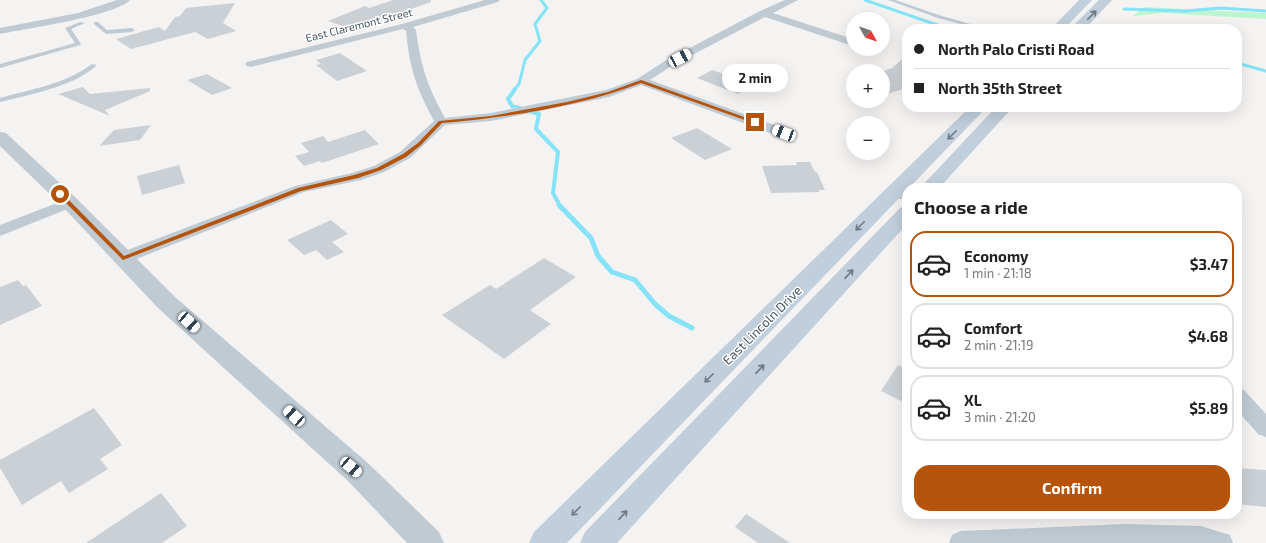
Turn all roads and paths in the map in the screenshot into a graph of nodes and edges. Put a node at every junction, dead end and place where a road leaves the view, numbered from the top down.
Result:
1 (125, 0) edge
2 (495, 0) edge
3 (793, 0) edge
4 (890, 0) edge
5 (1086, 0) edge
6 (1106, 0) edge
7 (763, 13) junction
8 (70, 17) junction
9 (82, 23) junction
10 (96, 23) joint
11 (966, 24) edge
12 (1062, 24) edge
13 (1083, 24) edge
14 (405, 26) junction
15 (132, 30) dead end
16 (0, 31) edge
17 (846, 40) edge
18 (251, 64) dead end
19 (94, 65) dead end
20 (0, 66) edge
21 (641, 81) junction
22 (0, 100) edge
23 (975, 112) edge
24 (1000, 112) edge
25 (441, 122) junction
26 (784, 133) dead end
27 (0, 137) edge
28 (917, 183) edge
29 (934, 183) edge
30 (902, 201) edge
31 (902, 201) edge
32 (70, 203) junction
33 (0, 232) edge
34 (123, 258) junction
35 (1242, 402) edge
36 (1266, 428) edge
37 (428, 543) edge
38 (544, 543) edge
39 (596, 543) edge
40 (961, 543) edge
41 (1221, 543) edge

1 - 8 street
2 - 14 street, East Claremont Street
3 - 7 street
4 - 11 lane
5 - 12 main road
13 -> 6 main road
7 - 17 street
7 - 21 street
8 - 9 street
8 - 16 street
9 - 10 street
9 - 20 lane
10 - 15 lane
14 - 18 street, East Claremont Street
14 - 25 street
19 - 22 lane
21 - 25 street
21 - 26 street
23 -> 28 main road, East Lincoln Drive
24 - 29 main road
25 - 34 street
27 - 32 street
30 -> 38 main road, East Lincoln Drive
39 -> 31 main road, East Lincoln Drive
32 - 33 street
32 - 34 street
34 - 37 street
35 - 36 street
40 - 41 street

